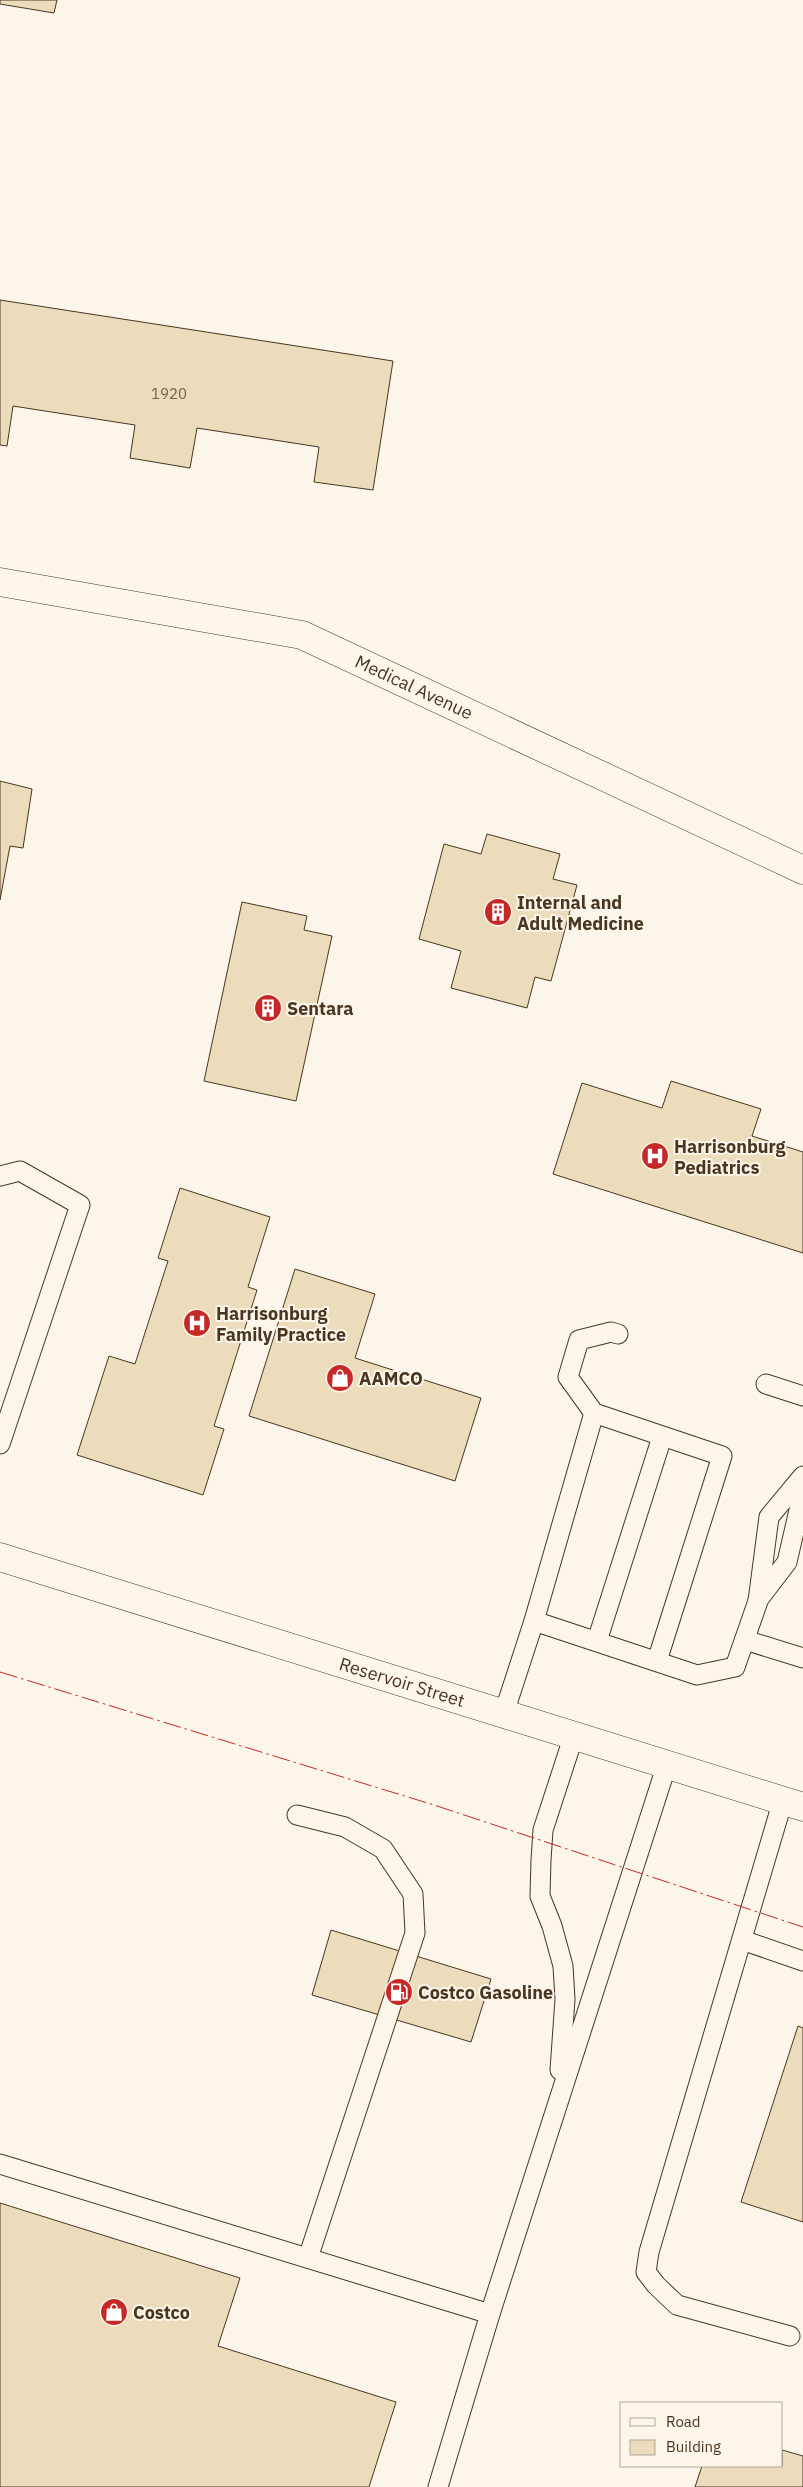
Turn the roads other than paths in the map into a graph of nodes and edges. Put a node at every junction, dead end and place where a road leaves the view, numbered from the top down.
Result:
1 (0, 582) edge
2 (803, 870) edge
3 (1, 1174) edge
4 (618, 1334) dead end
5 (766, 1384) dead end
6 (803, 1396) edge
7 (594, 1413) junction
8 (662, 1437) junction
9 (0, 1444) edge
10 (803, 1476) edge
11 (803, 1493) edge
12 (0, 1557) edge
13 (758, 1601) junction
14 (534, 1621) junction
15 (745, 1640) junction
16 (596, 1641) junction
17 (803, 1658) edge
18 (657, 1661) junction
19 (504, 1713) junction
20 (574, 1735) junction
21 (667, 1764) junction
22 (793, 1804) edge
23 (296, 1815) dead end
24 (742, 1940) junction
25 (803, 1961) edge
26 (557, 2106) junction
27 (0, 2164) edge
28 (308, 2258) junction
29 (490, 2314) junction
30 (790, 2336) dead end
31 (438, 2487) edge

1 - 2 street, Medical Avenue
3 - 9 lane
4 - 7 lane
5 - 6 lane
7 - 8 lane
7 - 14 lane
8 - 16 lane
8 - 18 lane
10 - 13 lane
11 - 13 lane
12 - 19 street, Reservoir Street
13 - 15 lane
14 - 16 lane
14 - 19 lane
15 - 17 lane
15 - 18 lane
16 - 18 lane
19 - 20 street, Reservoir Street
20 - 21 street, Reservoir Street
20 - 26 lane
21 - 22 street, Reservoir Street
21 - 26 lane
22 - 24 lane
23 - 28 lane
24 - 25 lane
24 - 30 lane
26 - 29 lane
27 - 28 lane
28 - 29 lane
29 - 31 lane

